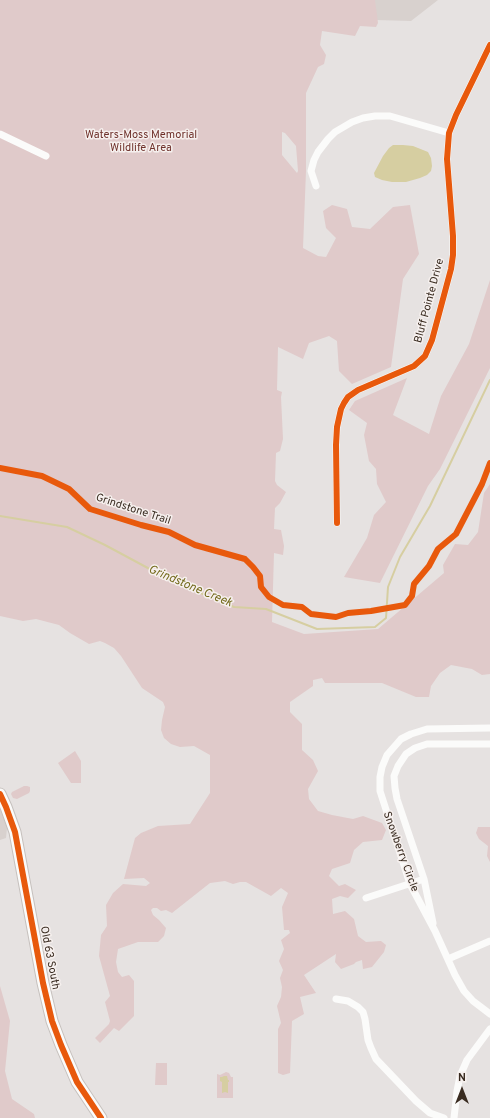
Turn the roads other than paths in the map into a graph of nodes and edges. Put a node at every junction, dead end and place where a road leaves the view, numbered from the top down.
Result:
1 (490, 45) edge
2 (449, 133) junction
3 (0, 134) edge
4 (46, 156) dead end
5 (316, 186) dead end
6 (336, 523) dead end
7 (490, 728) edge
8 (490, 744) edge
9 (0, 794) edge
10 (424, 879) junction
11 (410, 884) junction
12 (366, 898) dead end
13 (435, 930) junction
14 (490, 941) edge
15 (448, 959) junction
16 (336, 999) dead end
17 (490, 1014) edge
18 (490, 1029) edge
19 (101, 1118) edge
20 (444, 1118) edge
21 (454, 1118) edge

1 - 2 street, Bluff Pointe Drive
2 - 5 street
2 - 6 street, Bluff Pointe Drive
3 - 4 street
7 - 11 street, Snowberry Circle
8 - 10 street, Snowberry Circle
9 - 19 main road, Old 63 South
10 - 11 street
10 - 13 street, Snowberry Circle
11 - 12 street
11 - 13 street, Snowberry Circle
13 - 15 street
14 - 15 street
15 - 17 street
16 - 20 street
18 - 21 street

